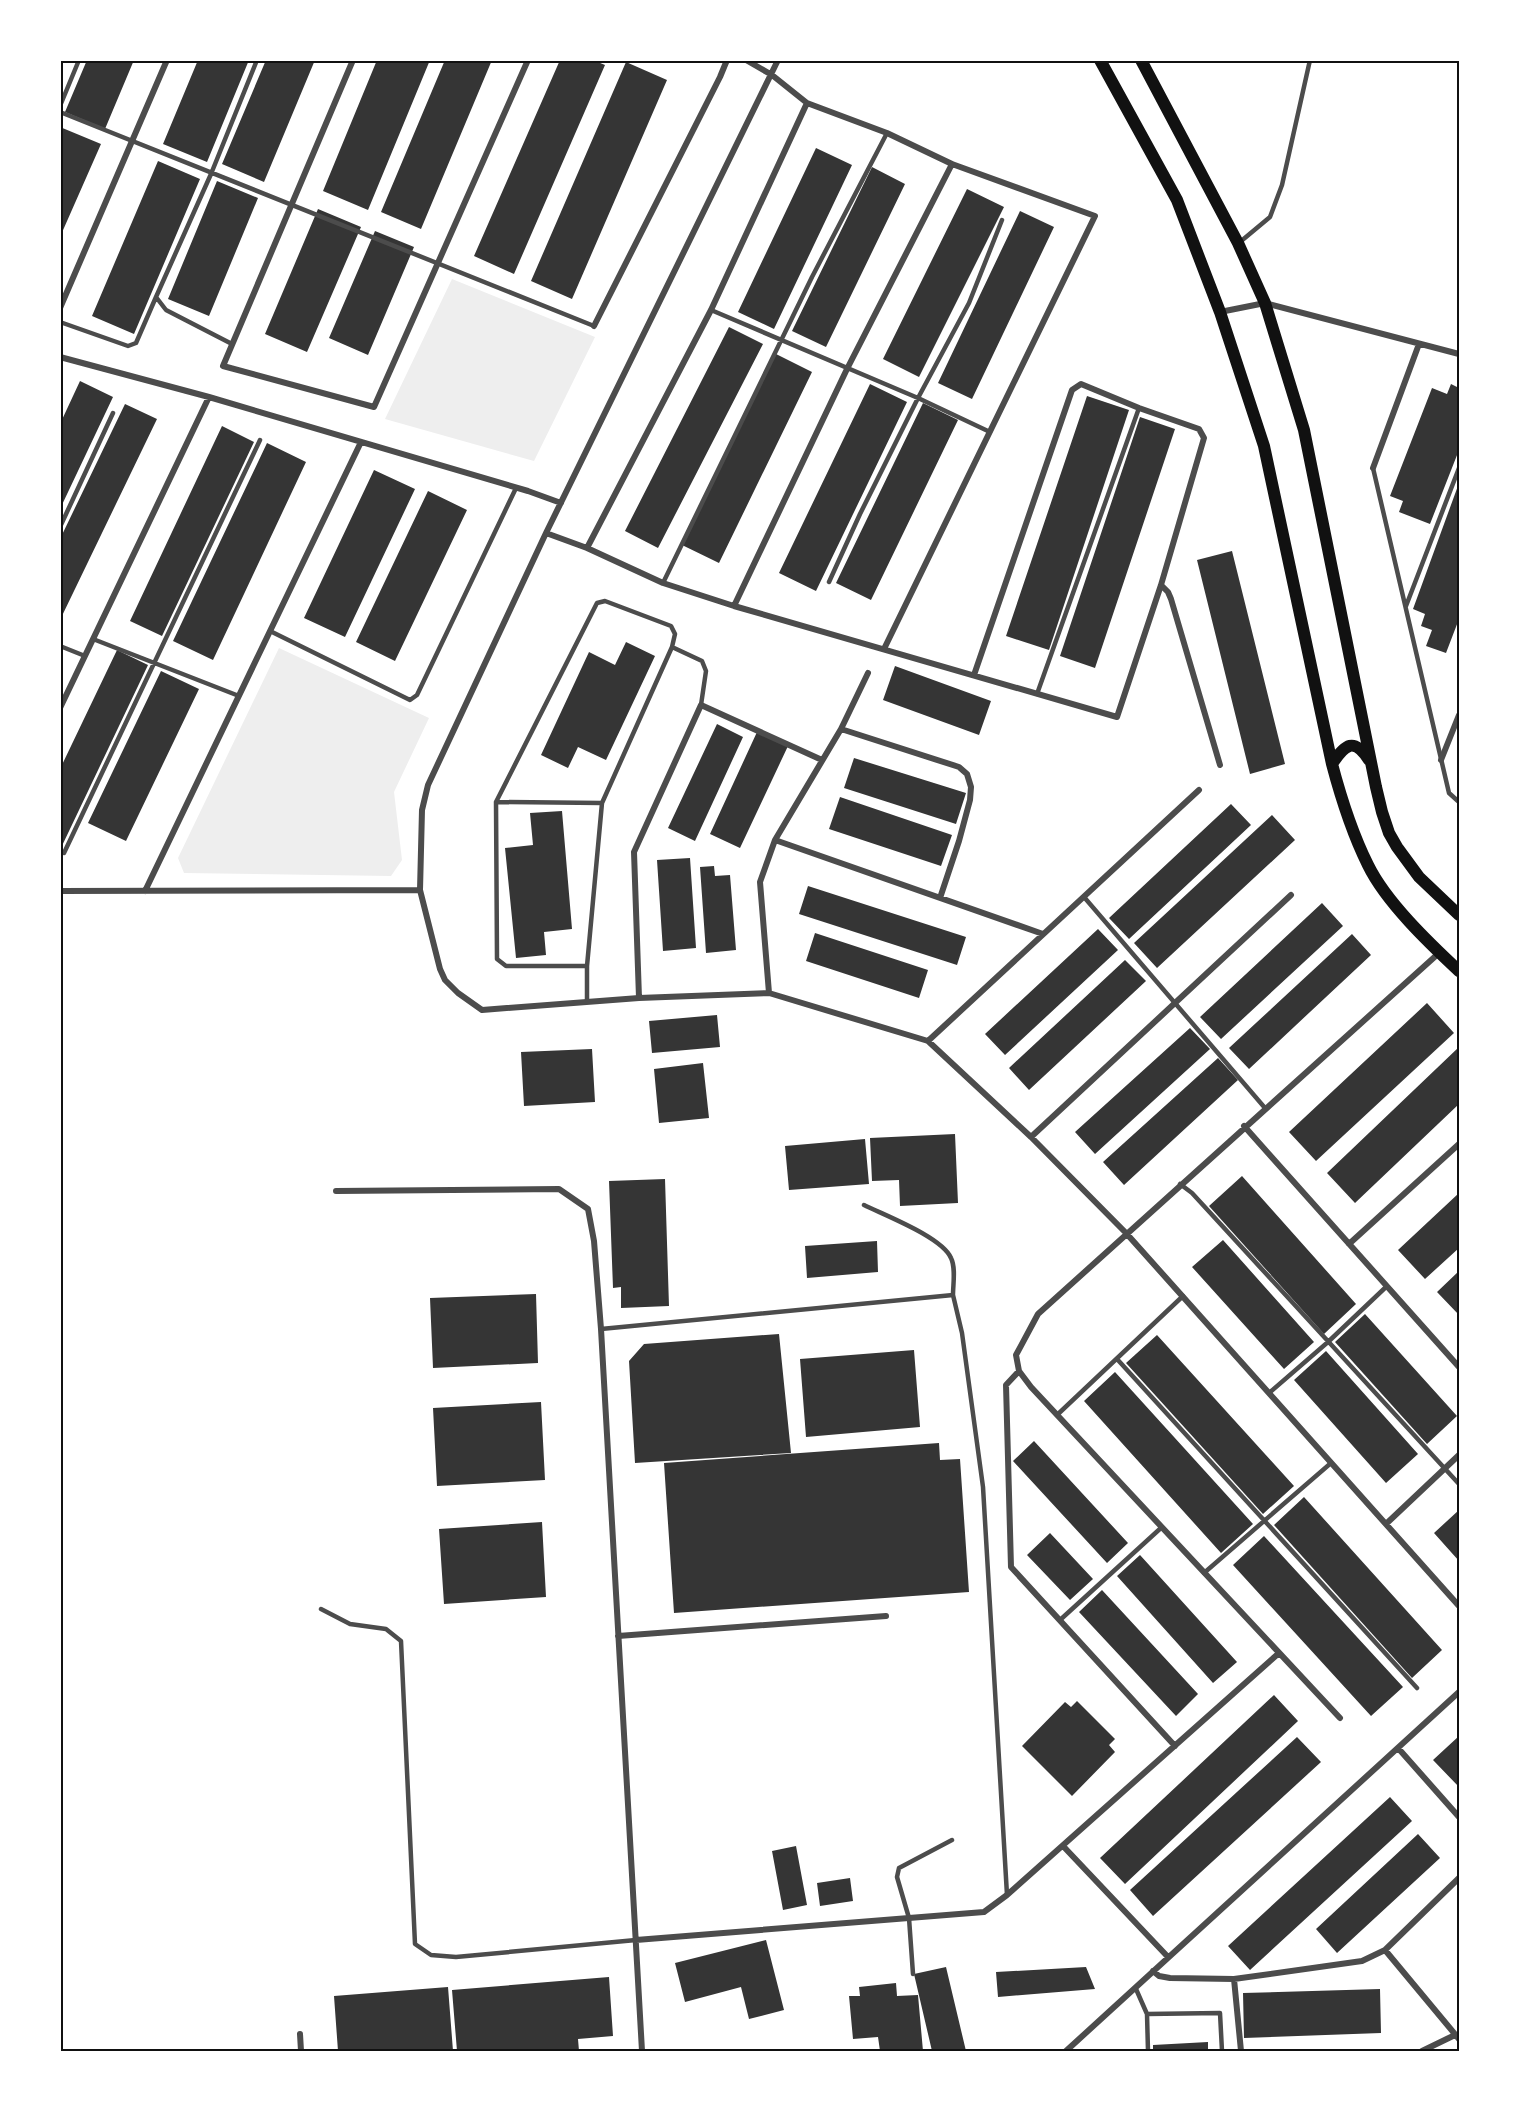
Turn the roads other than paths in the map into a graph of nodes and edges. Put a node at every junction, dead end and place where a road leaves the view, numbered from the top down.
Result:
1 (79, 60) edge
2 (167, 60) edge
3 (257, 60) edge
4 (353, 60) edge
5 (528, 60) edge
6 (727, 60) edge
7 (746, 60) edge
8 (778, 60) edge
9 (1100, 60) edge
10 (1141, 60) edge
11 (1310, 60) edge
12 (772, 75) junction
13 (807, 103) junction
14 (60, 106) edge
15 (60, 112) edge
16 (887, 133) junction
17 (132, 142) junction
18 (952, 164) junction
19 (212, 174) junction
20 (291, 205) junction
21 (1002, 220) dead end
22 (1238, 243) junction
23 (438, 264) junction
24 (156, 297) junction
25 (1265, 303) junction
26 (60, 308) edge
27 (711, 310) junction
28 (1220, 312) junction
29 (60, 322) edge
30 (594, 326) joint
31 (782, 340) junction
32 (232, 344) junction
33 (1419, 344) junction
34 (1459, 354) edge
35 (60, 357) edge
36 (847, 369) junction
37 (209, 397) junction
38 (918, 398) junction
39 (1139, 408) junction
40 (113, 413) dead end
41 (990, 432) junction
42 (260, 440) dead end
43 (361, 442) junction
44 (1373, 468) joint
45 (1459, 468) edge
46 (516, 488) junction
47 (561, 503) junction
48 (60, 527) edge
49 (546, 533) junction
50 (587, 548) junction
51 (830, 582) dead end
52 (663, 583) junction
53 (1161, 585) junction
54 (734, 606) junction
55 (1405, 608) junction
56 (270, 631) junction
57 (93, 639) junction
58 (60, 646) edge
59 (672, 647) junction
60 (884, 649) junction
61 (85, 656) junction
62 (154, 663) junction
63 (868, 673) dead end
64 (974, 675) junction
65 (1037, 694) junction
66 (239, 696) junction
67 (701, 705) junction
68 (60, 708) edge
69 (1459, 715) edge
70 (841, 729) junction
71 (822, 760) junction
72 (1441, 760) junction
73 (1332, 764) junction
74 (1220, 765) dead end
75 (1372, 765) junction
76 (1199, 790) dead end
77 (496, 802) junction
78 (1459, 802) edge
79 (602, 803) junction
80 (775, 840) junction
81 (64, 853) dead end
82 (420, 890) junction
83 (60, 891) edge
84 (145, 891) junction
85 (1291, 895) dead end
86 (1084, 897) junction
87 (939, 898) junction
88 (1459, 915) edge
89 (1043, 934) junction
90 (1439, 952) junction
91 (587, 966) junction
92 (1459, 971) edge
93 (769, 993) junction
94 (639, 998) junction
95 (587, 1002) junction
96 (1175, 1003) junction
97 (928, 1041) junction
98 (1265, 1108) junction
99 (1244, 1126) junction
100 (1031, 1137) junction
101 (1459, 1144) edge
102 (1180, 1184) junction
103 (336, 1191) dead end
104 (864, 1205) dead end
105 (1126, 1233) junction
106 (1349, 1244) junction
107 (1387, 1286) junction
108 (953, 1295) junction
109 (1183, 1296) junction
110 (601, 1329) junction
111 (1328, 1341) junction
112 (1117, 1359) junction
113 (1459, 1367) edge
114 (1019, 1371) junction
115 (1269, 1393) junction
116 (1057, 1414) junction
117 (1459, 1455) edge
118 (1331, 1462) junction
119 (1445, 1468) junction
120 (1459, 1484) edge
121 (1264, 1519) junction
122 (1386, 1524) junction
123 (1162, 1527) junction
124 (1204, 1573) junction
125 (1459, 1606) edge
126 (321, 1609) dead end
127 (886, 1616) dead end
128 (1060, 1620) junction
129 (618, 1636) junction
130 (1279, 1653) junction
131 (1417, 1688) dead end
132 (1459, 1692) edge
133 (1340, 1718) dead end
134 (1175, 1746) junction
135 (1398, 1748) junction
136 (1459, 1817) edge
137 (952, 1840) dead end
138 (1063, 1846) junction
139 (1459, 1878) edge
140 (1007, 1895) junction
141 (909, 1918) junction
142 (636, 1940) junction
143 (1385, 1950) junction
144 (1168, 1957) junction
145 (1153, 1971) junction
146 (913, 1974) dead end
147 (1234, 1979) junction
148 (1136, 1989) junction
149 (1147, 2014) junction
150 (300, 2034) dead end
151 (1457, 2037) edge
152 (301, 2051) edge
153 (642, 2051) edge
154 (1066, 2051) edge
155 (1148, 2051) edge
156 (1222, 2051) edge
157 (1241, 2051) edge
158 (1422, 2051) edge

1 - 14 lane
2 - 17 street
3 - 19 lane
4 - 20 street
5 - 23 street
6 - 30 street
7 - 12 street
8 - 12 street
9 - 28 main road
10 - 22 main road
11 - 22 lane
12 - 13 street
12 - 47 street
13 - 16 street
13 - 27 street
15 - 17 lane
16 - 18 street
16 - 31 lane
17 - 19 lane
17 - 26 street
18 - 36 street
18 - 41 street
19 - 20 lane
19 - 24 lane
20 - 23 lane
20 - 32 street
21 - 38 lane
22 - 25 main road
23 - 30 lane
23 - 32 street
24 - 29 lane
24 - 32 lane
25 - 28 street
25 - 33 street
25 - 75 main road
27 - 31 lane
27 - 50 street
28 - 73 main road
31 - 36 lane
31 - 52 lane
33 - 34 street
33 - 44 street
35 - 37 street
36 - 38 lane
36 - 54 street
37 - 43 street
37 - 57 street
38 - 41 lane
38 - 51 lane
39 - 53 street
39 - 64 street
39 - 65 lane
40 - 48 lane
41 - 60 street
42 - 62 lane
43 - 46 street
43 - 56 street
44 - 55 lane
45 - 55 lane
46 - 47 street
46 - 56 lane
47 - 49 street
49 - 50 street
49 - 82 street
50 - 52 street
52 - 54 street
53 - 65 street
53 - 74 street
54 - 60 street
55 - 72 lane
56 - 66 street
57 - 61 street
57 - 62 lane
58 - 61 lane
59 - 67 lane
59 - 77 lane
59 - 79 lane
60 - 64 street
61 - 68 street
62 - 66 lane
62 - 81 lane
63 - 70 street
64 - 65 street
66 - 84 street
67 - 71 street
67 - 94 street
69 - 72 street
70 - 71 street
70 - 87 street
71 - 80 street
72 - 78 lane
73 - 75 main road
73 - 90 main road
75 - 88 main road
76 - 86 street
77 - 79 lane
77 - 91 lane
79 - 91 lane
80 - 87 street
80 - 93 street
82 - 84 street
82 - 95 street
83 - 84 street
85 - 96 street
86 - 89 street
86 - 96 lane
87 - 89 street
89 - 97 street
90 - 92 main road
90 - 98 street
91 - 95 lane
93 - 94 street
93 - 97 street
94 - 95 street
96 - 98 lane
96 - 100 street
97 - 100 street
98 - 99 street
99 - 102 street
99 - 106 street
100 - 105 street
101 - 106 street
102 - 105 street
102 - 111 lane
103 - 110 street
104 - 108 lane
105 - 109 street
105 - 114 street
106 - 107 street
107 - 111 lane
107 - 113 street
108 - 110 lane
108 - 140 lane
109 - 112 lane
109 - 115 street
110 - 129 street
111 - 115 lane
111 - 119 lane
112 - 116 lane
112 - 121 lane
114 - 116 street
114 - 128 street
115 - 118 street
116 - 123 street
117 - 119 street
118 - 121 lane
118 - 122 street
119 - 120 lane
119 - 122 street
121 - 124 lane
121 - 131 lane
122 - 125 street
123 - 124 street
123 - 128 lane
124 - 130 street
126 - 142 lane
127 - 129 street
128 - 134 street
129 - 142 street
130 - 133 street
130 - 134 street
132 - 135 street
134 - 138 street
135 - 136 street
135 - 144 street
137 - 141 lane
138 - 140 street
138 - 144 street
139 - 143 street
140 - 141 street
141 - 142 street
141 - 146 lane
142 - 153 street
143 - 147 street
143 - 151 street
144 - 145 street
145 - 147 street
145 - 148 street
147 - 157 street
148 - 149 lane
148 - 154 street
149 - 155 lane
149 - 156 lane
150 - 152 street
151 - 158 street

